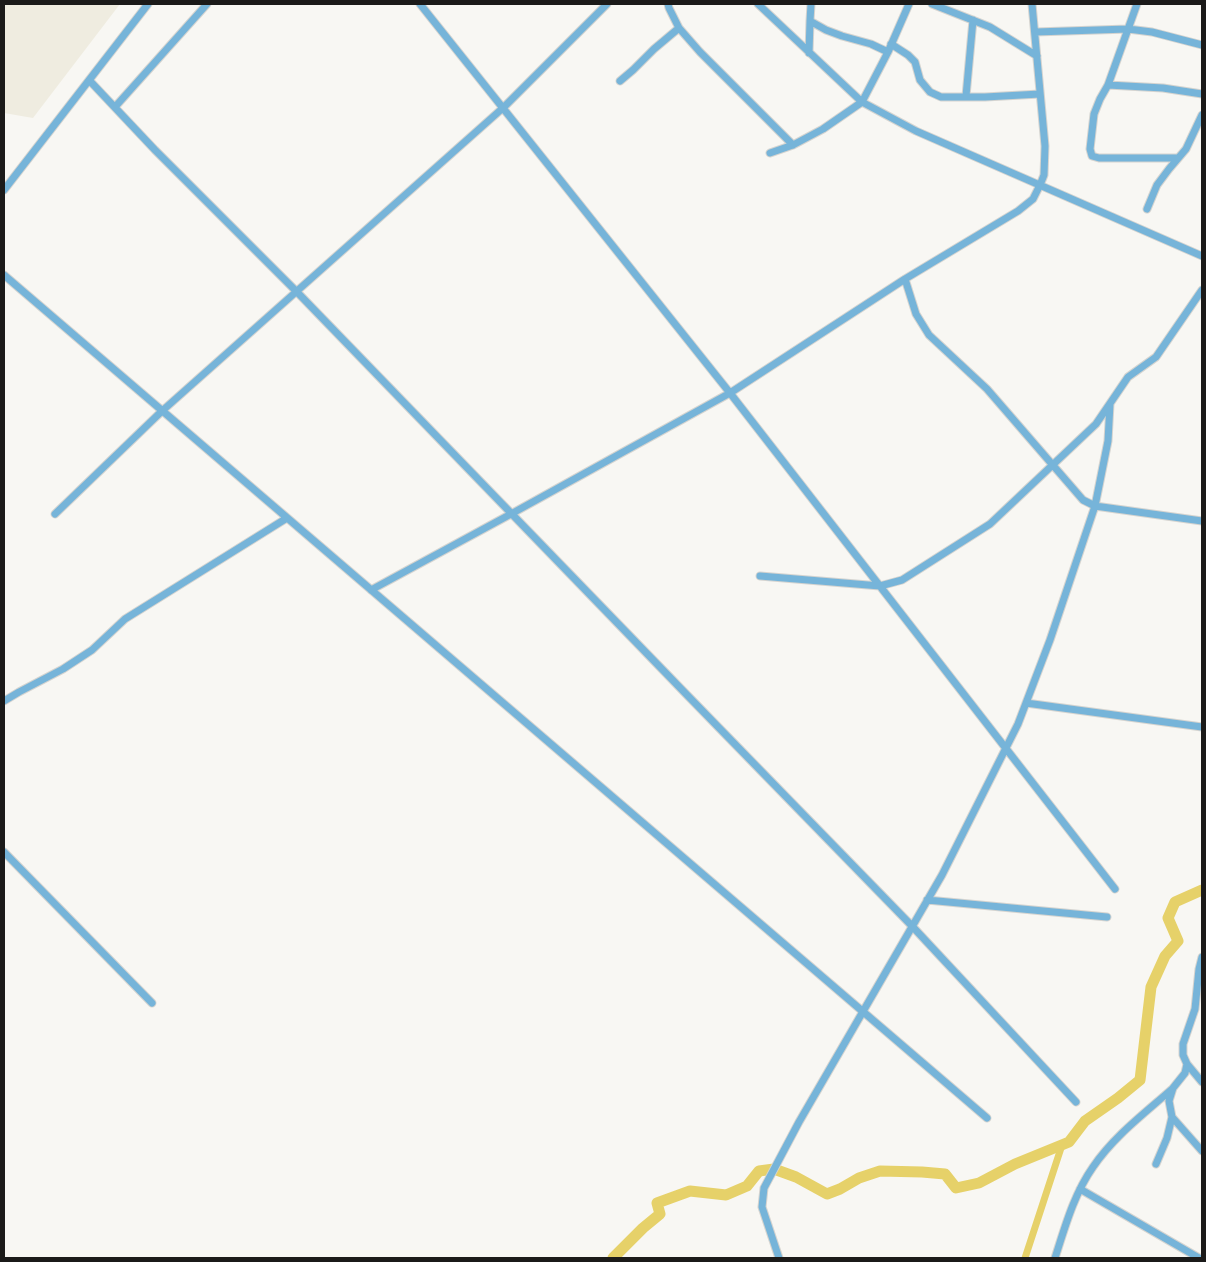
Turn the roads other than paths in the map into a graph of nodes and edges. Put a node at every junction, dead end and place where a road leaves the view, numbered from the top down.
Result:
1 (148, 4) edge
2 (207, 4) edge
3 (420, 4) edge
4 (607, 4) edge
5 (668, 4) edge
6 (758, 4) edge
7 (811, 4) edge
8 (909, 4) edge
9 (932, 4) edge
10 (1032, 4) edge
11 (1137, 4) edge
12 (973, 20) junction
13 (810, 22) junction
14 (679, 28) junction
15 (1128, 29) junction
16 (1034, 32) junction
17 (891, 44) junction
18 (1202, 45) edge
19 (888, 52) junction
20 (809, 53) junction
21 (1037, 56) junction
22 (89, 80) junction
23 (620, 80) dead end
24 (1108, 85) junction
25 (1040, 94) junction
26 (1202, 94) edge
27 (966, 96) junction
28 (862, 102) junction
29 (115, 107) junction
30 (504, 107) junction
31 (1202, 115) edge
32 (793, 145) junction
33 (770, 152) dead end
34 (1178, 158) junction
35 (1040, 185) junction
36 (4, 190) edge
37 (1146, 209) dead end
38 (1202, 256) edge
39 (4, 275) edge
40 (905, 279) junction
41 (297, 292) junction
42 (1202, 292) edge
43 (730, 393) junction
44 (1110, 404) junction
45 (162, 411) junction
46 (1052, 465) junction
47 (1096, 506) junction
48 (55, 514) dead end
49 (511, 514) junction
50 (287, 518) junction
51 (1202, 521) edge
52 (760, 576) dead end
53 (880, 586) junction
54 (371, 590) junction
55 (4, 701) edge
56 (1026, 703) junction
57 (1202, 727) edge
58 (1006, 748) junction
59 (4, 852) edge
60 (1115, 889) dead end
61 (927, 900) junction
62 (1107, 917) dead end
63 (912, 926) junction
64 (1202, 957) edge
65 (152, 1003) dead end
66 (1199, 1008) edge
67 (863, 1012) junction
68 (1187, 1064) junction
69 (1202, 1082) edge
70 (1173, 1088) junction
71 (1076, 1102) dead end
72 (1172, 1117) junction
73 (987, 1118) dead end
74 (1202, 1151) edge
75 (1156, 1164) dead end
76 (1080, 1189) junction
77 (779, 1258) edge
78 (1054, 1258) edge
79 (1199, 1258) edge

1 - 22 street
2 - 29 street
3 - 30 street
4 - 30 street
5 - 14 street
6 - 20 street
7 - 13 street
8 - 17 street
9 - 12 street
10 - 16 street
11 - 15 street
12 - 21 street
12 - 27 street
13 - 19 street
13 - 20 street
14 - 23 street
14 - 32 street
15 - 16 street
15 - 18 street
15 - 24 street
16 - 21 street
17 - 19 street
17 - 27 street
19 - 28 street
20 - 28 street
21 - 25 street
22 - 29 street
22 - 36 street
24 - 26 street
24 - 34 street
25 - 27 street
25 - 35 street
28 - 32 street
28 - 35 street
29 - 41 street
30 - 41 street
30 - 43 street
31 - 34 street
32 - 33 street
34 - 37 street
35 - 38 street
35 - 40 street
39 - 45 street
40 - 43 street
40 - 46 street
41 - 45 street
41 - 49 street
42 - 44 street
43 - 49 street
43 - 53 street
44 - 46 street
44 - 47 street
45 - 48 street
45 - 50 street
46 - 47 street
46 - 53 street
47 - 51 street
47 - 56 street
49 - 54 street
49 - 63 street
50 - 54 street
50 - 55 street
52 - 53 street
53 - 58 street
54 - 67 street
56 - 57 street
56 - 58 street
58 - 60 street
58 - 61 street
59 - 65 street
61 - 62 street
61 - 63 street
63 - 67 street
63 - 71 street
64 - 66 street
66 - 68 street
67 - 73 street
67 - 77 street
68 - 69 street
68 - 70 street
70 - 72 street
70 - 76 street
72 - 74 street
72 - 75 street
76 - 78 street
76 - 79 street

